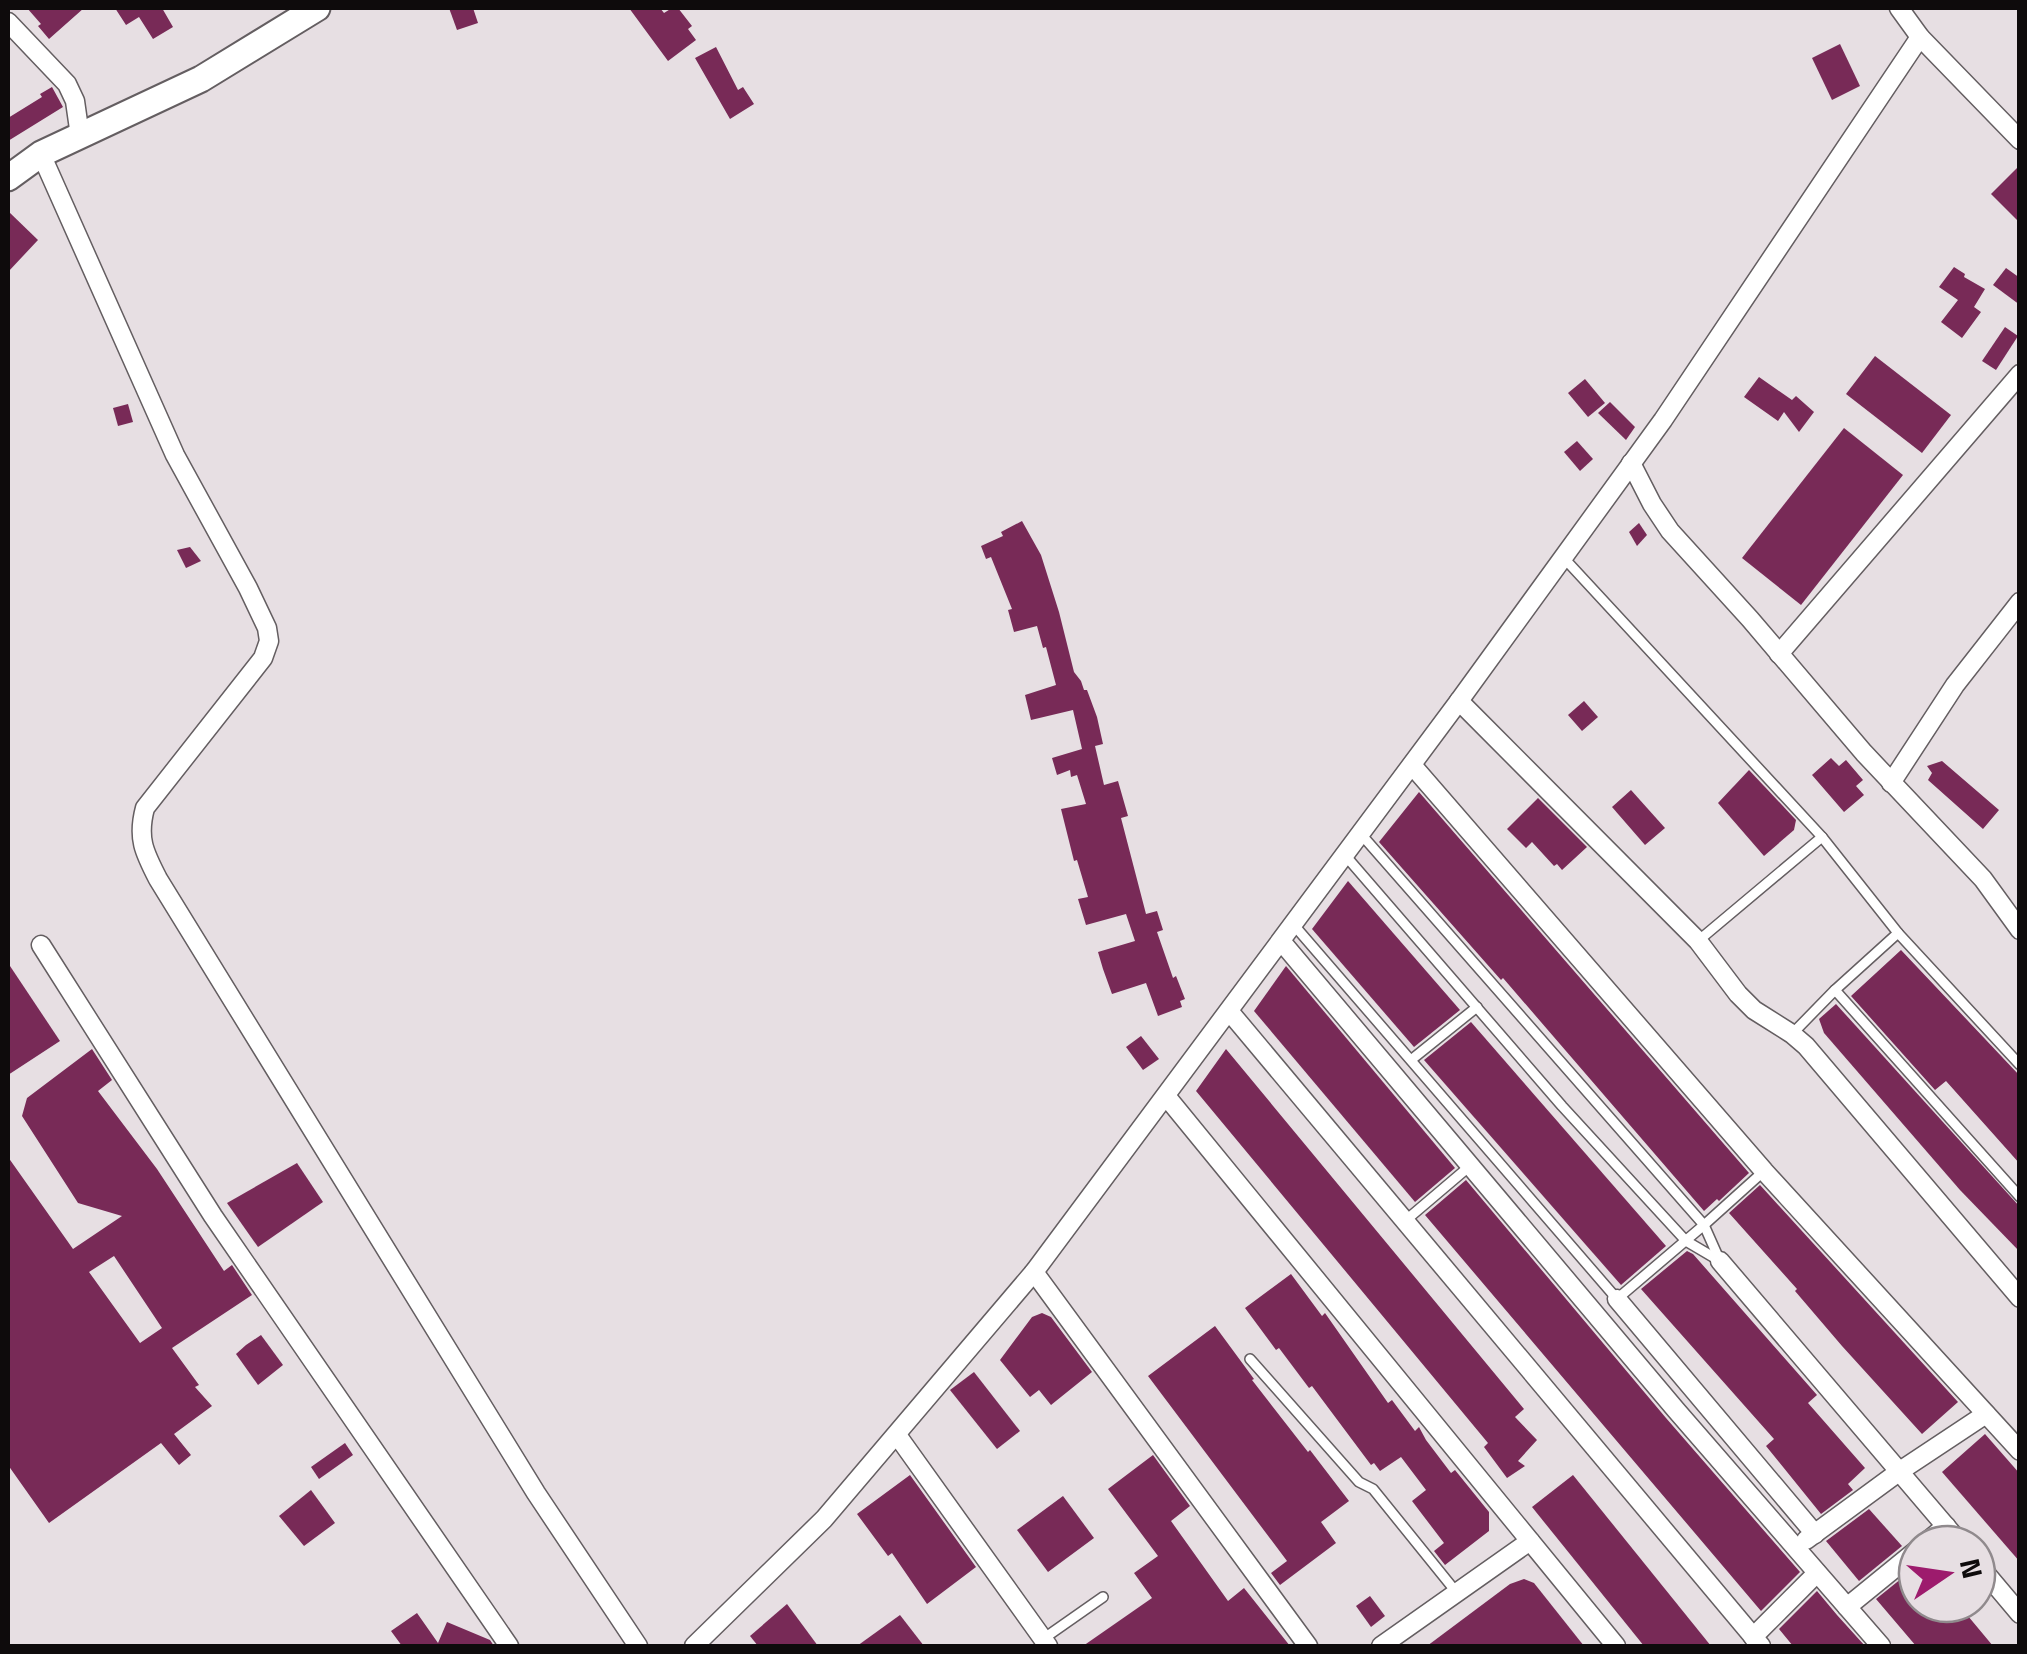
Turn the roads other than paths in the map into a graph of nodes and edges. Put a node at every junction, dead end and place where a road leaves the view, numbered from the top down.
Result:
1 (317, 8) edge
2 (1899, 8) edge
3 (8, 22) edge
4 (1920, 37) junction
5 (80, 136) junction
6 (2020, 140) edge
7 (41, 154) junction
8 (8, 178) edge
9 (2020, 374) edge
10 (1631, 463) junction
11 (1564, 557) junction
12 (2020, 602) edge
13 (1779, 654) junction
14 (1459, 701) junction
15 (1412, 764) junction
16 (1891, 783) junction
17 (1360, 833) junction
18 (1822, 837) junction
19 (1344, 854) junction
20 (1293, 924) junction
21 (2020, 930) edge
22 (1898, 933) junction
23 (1281, 941) junction
24 (1698, 941) junction
25 (41, 945) dead end
26 (1835, 990) junction
27 (1477, 1007) junction
28 (1229, 1012) junction
29 (1792, 1034) junction
30 (1411, 1060) junction
31 (2018, 1061) edge
32 (1166, 1096) junction
33 (1471, 1165) junction
34 (1764, 1171) junction
35 (2020, 1197) edge
36 (1405, 1221) junction
37 (1704, 1226) junction
38 (1686, 1241) junction
39 (1720, 1261) junction
40 (1034, 1272) junction
41 (2020, 1298) edge
42 (1617, 1299) junction
43 (1250, 1359) dead end
44 (1986, 1414) junction
45 (897, 1435) junction
46 (2020, 1451) edge
47 (1900, 1472) junction
48 (1944, 1524) edge
49 (1815, 1534) junction
50 (1530, 1541) junction
51 (1795, 1548) junction
52 (1897, 1567) edge
53 (1818, 1573) junction
54 (1997, 1587) edge
55 (1457, 1593) junction
56 (1103, 1598) dead end
57 (1848, 1607) junction
58 (2020, 1614) edge
59 (1040, 1644) edge
60 (1759, 1644) edge
61 (509, 1646) edge
62 (638, 1646) edge
63 (694, 1646) edge
64 (1308, 1646) edge
65 (1382, 1646) edge
66 (1616, 1646) edge
67 (1881, 1646) edge

1 - 5 street
2 - 4 street
3 - 5 street
4 - 6 street
4 - 10 street
5 - 7 street
7 - 8 street
7 - 62 street
9 - 13 street
10 - 11 street
10 - 13 street
11 - 14 street
11 - 18 lane
12 - 16 street
13 - 16 street
14 - 15 street
14 - 24 street
15 - 17 street
15 - 34 street
16 - 21 street
17 - 19 street
17 - 37 lane
18 - 22 lane
18 - 24 lane
19 - 20 street
19 - 27 lane
20 - 23 street
20 - 30 lane
22 - 26 lane
22 - 31 lane
23 - 28 street
23 - 33 street
24 - 29 street
25 - 61 street
26 - 29 lane
26 - 35 lane
27 - 30 lane
27 - 38 lane
28 - 32 street
28 - 36 street
29 - 41 street
30 - 42 lane
32 - 40 street
32 - 50 street
33 - 36 lane
33 - 51 street
34 - 37 lane
34 - 44 street
36 - 60 street
37 - 38 lane
37 - 39 lane
38 - 39 lane
38 - 42 lane
39 - 47 street
40 - 45 street
40 - 64 street
42 - 49 street
43 - 55 lane
44 - 46 street
44 - 47 street
45 - 59 street
45 - 63 street
47 - 48 street
47 - 49 street
49 - 51 street
50 - 55 street
50 - 66 street
51 - 53 street
52 - 57 street
53 - 57 street
53 - 60 street
54 - 58 street
55 - 65 street
56 - 59 lane
57 - 67 street

